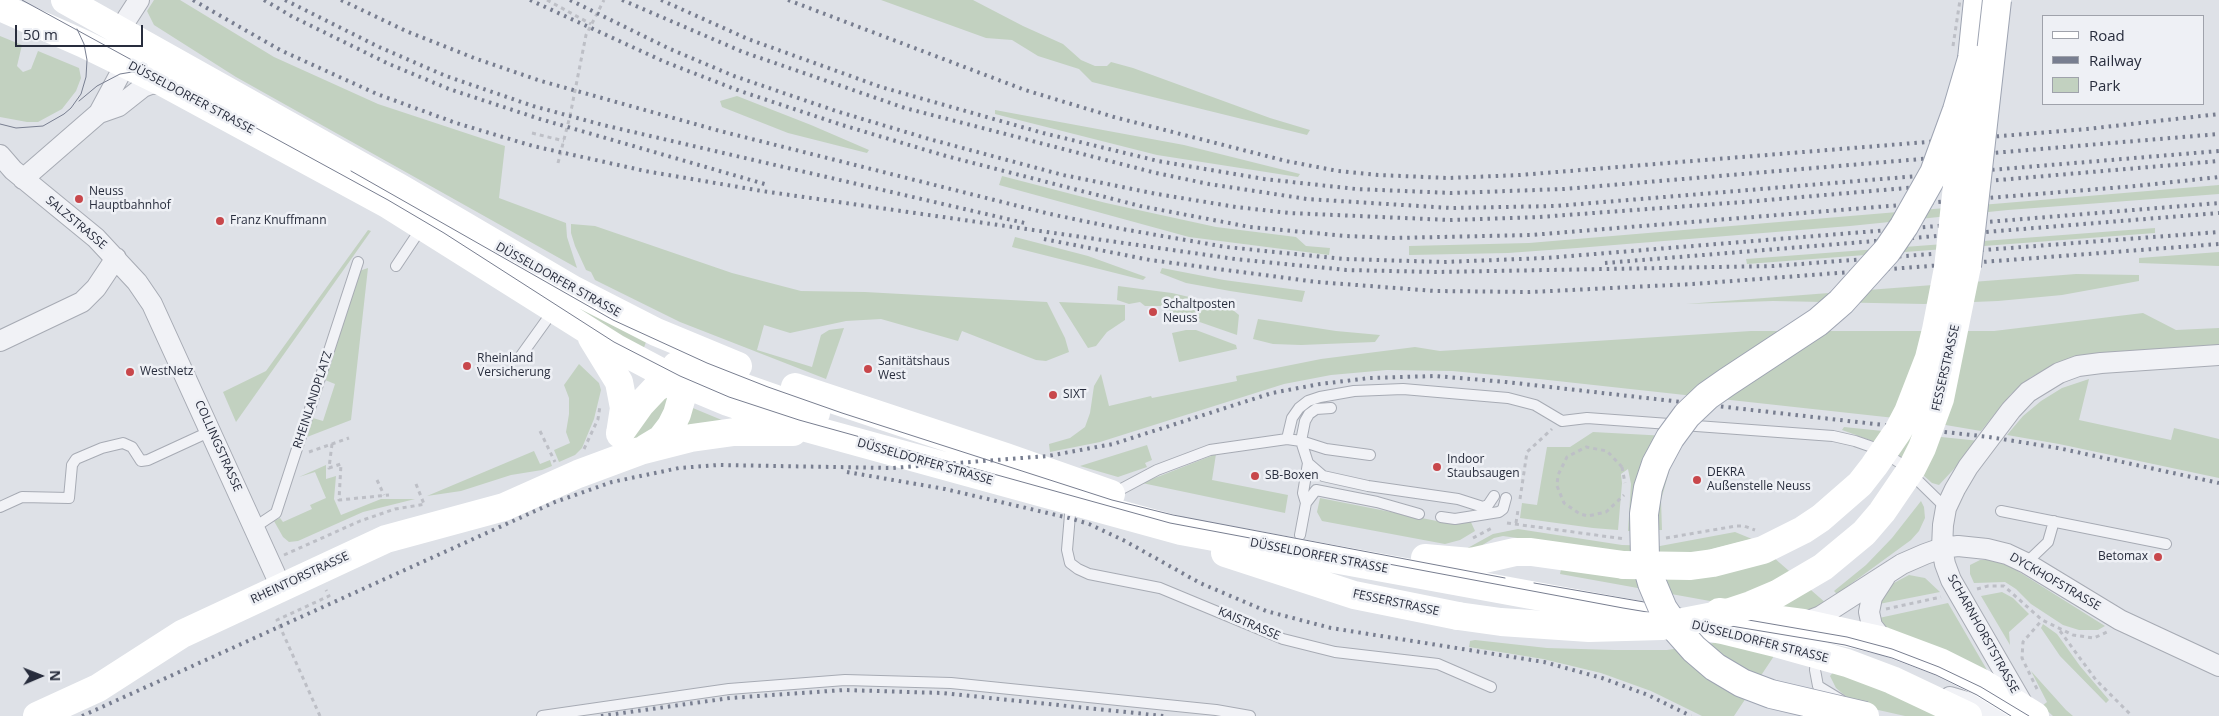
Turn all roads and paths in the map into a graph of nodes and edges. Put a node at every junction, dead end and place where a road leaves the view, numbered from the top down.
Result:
1 (65, 0) edge
2 (139, 0) edge
3 (547, 0) edge
4 (604, 0) edge
5 (1960, 0) edge
6 (1978, 0) edge
7 (1997, 0) edge
8 (0, 8) edge
9 (592, 24) junction
10 (119, 31) junction
11 (1962, 56) junction
12 (122, 62) junction
13 (164, 84) junction
14 (99, 113) junction
15 (532, 133) dead end
16 (564, 141) junction
17 (0, 155) edge
18 (558, 163) dead end
19 (23, 179) junction
20 (422, 226) junction
21 (116, 258) junction
22 (358, 262) dead end
23 (396, 266) dead end
24 (554, 310) junction
25 (588, 332) junction
26 (656, 332) junction
27 (0, 341) edge
28 (2219, 355) edge
29 (520, 357) dead end
30 (677, 379) junction
31 (619, 382) junction
32 (1331, 408) dead end
33 (1562, 421) junction
34 (211, 431) junction
35 (540, 431) dead end
36 (834, 436) junction
37 (349, 438) dead end
38 (1287, 439) junction
39 (630, 442) junction
40 (1302, 442) junction
41 (332, 444) junction
42 (302, 454) dead end
43 (1370, 455) dead end
44 (1308, 463) junction
45 (572, 467) junction
46 (377, 480) dead end
47 (416, 484) dead end
48 (1111, 494) junction
49 (390, 495) dead end
50 (384, 496) junction
51 (1494, 496) dead end
52 (1506, 498) dead end
53 (1071, 502) junction
54 (1306, 503) junction
55 (424, 504) dead end
56 (0, 507) edge
57 (1946, 508) junction
58 (2001, 510) dead end
59 (1419, 514) dead end
60 (1441, 517) dead end
61 (1130, 518) junction
62 (2054, 521) junction
63 (1516, 523) dead end
64 (255, 527) junction
65 (1300, 535) junction
66 (2166, 544) dead end
67 (1950, 547) junction
68 (1425, 558) junction
69 (2026, 563) junction
70 (1886, 575) junction
71 (281, 586) junction
72 (329, 596) dead end
73 (2042, 620) dead end
74 (2120, 620) junction
75 (1803, 623) junction
76 (1884, 642) junction
77 (1816, 655) junction
78 (2219, 666) edge
79 (1892, 680) junction
80 (1491, 687) dead end
81 (2030, 714) edge
82 (37, 716) edge
83 (320, 716) edge
84 (542, 716) edge
85 (1250, 716) edge
86 (1866, 716) edge
87 (1968, 716) edge
88 (2132, 716) edge

1 - 10 main road, DÜSSELDORFER STRASSE
2 - 10 street
3 - 9 path
4 - 9 path
5 - 11 path, bridge
6 - 11 main road, FESSERSTRASSE
7 - 61 main road, FESSERSTRASSE, bridge
8 - 12 main road, DÜSSELDORFER STRASSE
9 - 16 path
10 - 12 street
10 - 26 main road, DÜSSELDORFER STRASSE
11 - 68 main road, FESSERSTRASSE, bridge
11 - 86 main road, FESSERSTRASSE, bridge
12 - 13 main road, DÜSSELDORFER STRASSE
12 - 14 street
13 - 14 street
13 - 20 main road, DÜSSELDORFER STRASSE
14 - 19 street
15 - 16 path
16 - 18 path
17 - 19 street, SALZSTRASSE
19 - 21 street, SALZSTRASSE
20 - 23 lane
20 - 24 main road, DÜSSELDORFER STRASSE
21 - 27 street, SALZSTRASSE
21 - 34 street, COLLINGSTRASSE
22 - 64 lane, RHEINLANDPLATZ
24 - 25 main road, DÜSSELDORFER STRASSE
24 - 29 lane
25 - 30 main road, DÜSSELDORFER STRASSE
25 - 31 main road, RHEINTORSTRASSE
26 - 30 main road, RHEINTORSTRASSE
26 - 48 main road, DÜSSELDORFER STRASSE
28 - 57 street, SCHARNHORSTSTRASSE
30 - 36 main road, DÜSSELDORFER STRASSE
30 - 39 main road
30 - 39 main road, RHEINTORSTRASSE
30 - 48 main road, DÜSSELDORFER STRASSE
31 - 39 main road, RHEINTORSTRASSE
31 - 45 path
32 - 40 lane
33 - 38 lane
33 - 57 lane
33 - 63 path
34 - 56 lane
34 - 64 street, COLLINGSTRASSE
35 - 45 path
36 - 39 main road
36 - 53 main road, DÜSSELDORFER STRASSE
37 - 41 path
38 - 40 lane
38 - 48 lane
39 - 45 main road, RHEINTORSTRASSE
40 - 43 lane
40 - 44 lane
41 - 42 path
41 - 50 path
44 - 51 lane
44 - 54 lane
45 - 71 main road, RHEINTORSTRASSE
46 - 50 path
47 - 55 path
48 - 65 main road, DÜSSELDORFER STRASSE
49 - 50 path
52 - 60 lane
53 - 61 main road, DÜSSELDORFER STRASSE
53 - 80 lane, KAISTRASSE
54 - 59 lane
54 - 65 lane
57 - 67 street, SCHARNHORSTSTRASSE
58 - 62 lane
61 - 77 main road, DÜSSELDORFER STRASSE
62 - 66 lane
62 - 69 lane
64 - 71 street, COLLINGSTRASSE
65 - 68 main road, DÜSSELDORFER STRASSE
67 - 69 street, DYCKHOFSTRASSE
67 - 70 street, DYCKHOFSTRASSE
67 - 81 street, SCHARNHORSTSTRASSE
68 - 75 main road, DÜSSELDORFER STRASSE
69 - 74 street, DYCKHOFSTRASSE
70 - 75 street, DYCKHOFSTRASSE
70 - 76 street, DYCKHOFSTRASSE
71 - 82 main road, RHEINTORSTRASSE
72 - 83 path
73 - 81 path
74 - 78 street, DYCKHOFSTRASSE
74 - 88 path
75 - 76 main road, DÜSSELDORFER STRASSE
76 - 81 main road, DÜSSELDORFER STRASSE
77 - 79 main road, DÜSSELDORFER STRASSE
77 - 86 lane
79 - 81 street, SCHARNHORSTSTRASSE
79 - 87 main road, DÜSSELDORFER STRASSE
84 - 85 lane

